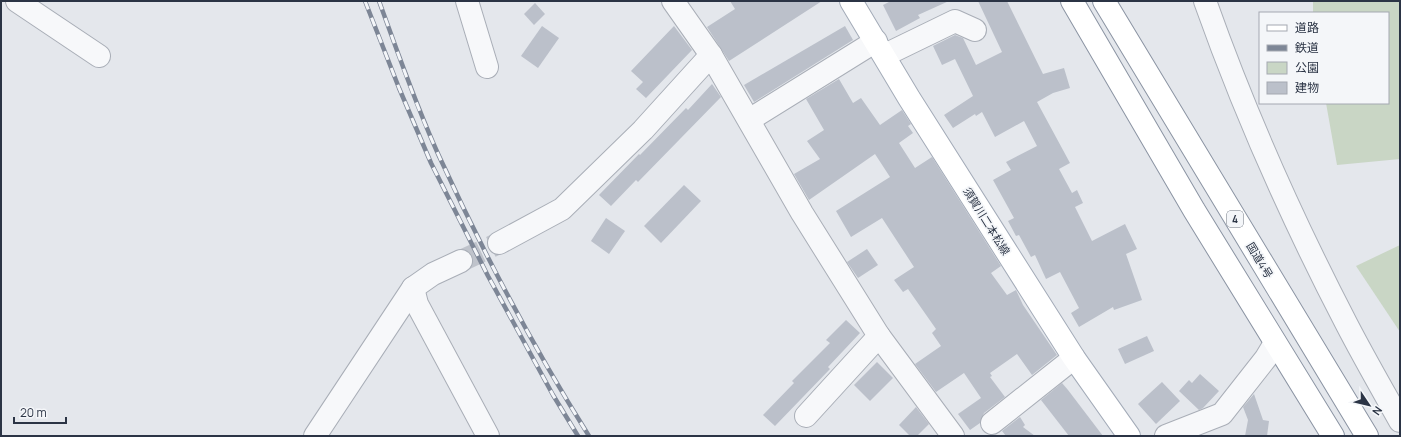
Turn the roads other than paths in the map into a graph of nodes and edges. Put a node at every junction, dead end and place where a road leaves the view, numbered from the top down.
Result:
1 (17, 1) edge
2 (467, 1) edge
3 (673, 1) edge
4 (851, 1) edge
5 (1072, 1) edge
6 (1104, 1) edge
7 (1205, 1) edge
8 (975, 30) dead end
9 (880, 48) junction
10 (711, 55) junction
11 (99, 56) dead end
12 (488, 67) dead end
13 (749, 120) junction
14 (499, 243) tunnel mouth
15 (461, 261) tunnel mouth
16 (413, 288) junction
17 (879, 336) junction
18 (1275, 343) junction
19 (1074, 358) junction
20 (806, 416) dead end
21 (1400, 421) edge
22 (992, 423) dead end
23 (315, 436) edge
24 (488, 436) edge
25 (953, 436) edge
26 (1129, 436) edge
27 (1166, 436) edge
28 (1333, 436) edge
29 (1367, 436) edge

1 - 11 street
2 - 12 street
3 - 10 street
4 - 9 main road, 須賀川二本松線
5 - 18 main road
6 - 29 main road, 国道4号 / 4
7 - 21 street
8 - 9 street
9 - 13 street
9 - 19 main road, 須賀川二本松線
10 - 13 street
10 - 14 street
13 - 17 street
15 - 16 street
16 - 23 street
16 - 24 street
17 - 20 street
17 - 25 street
18 - 27 street
18 - 28 main road
19 - 22 street
19 - 26 main road, 須賀川二本松線

